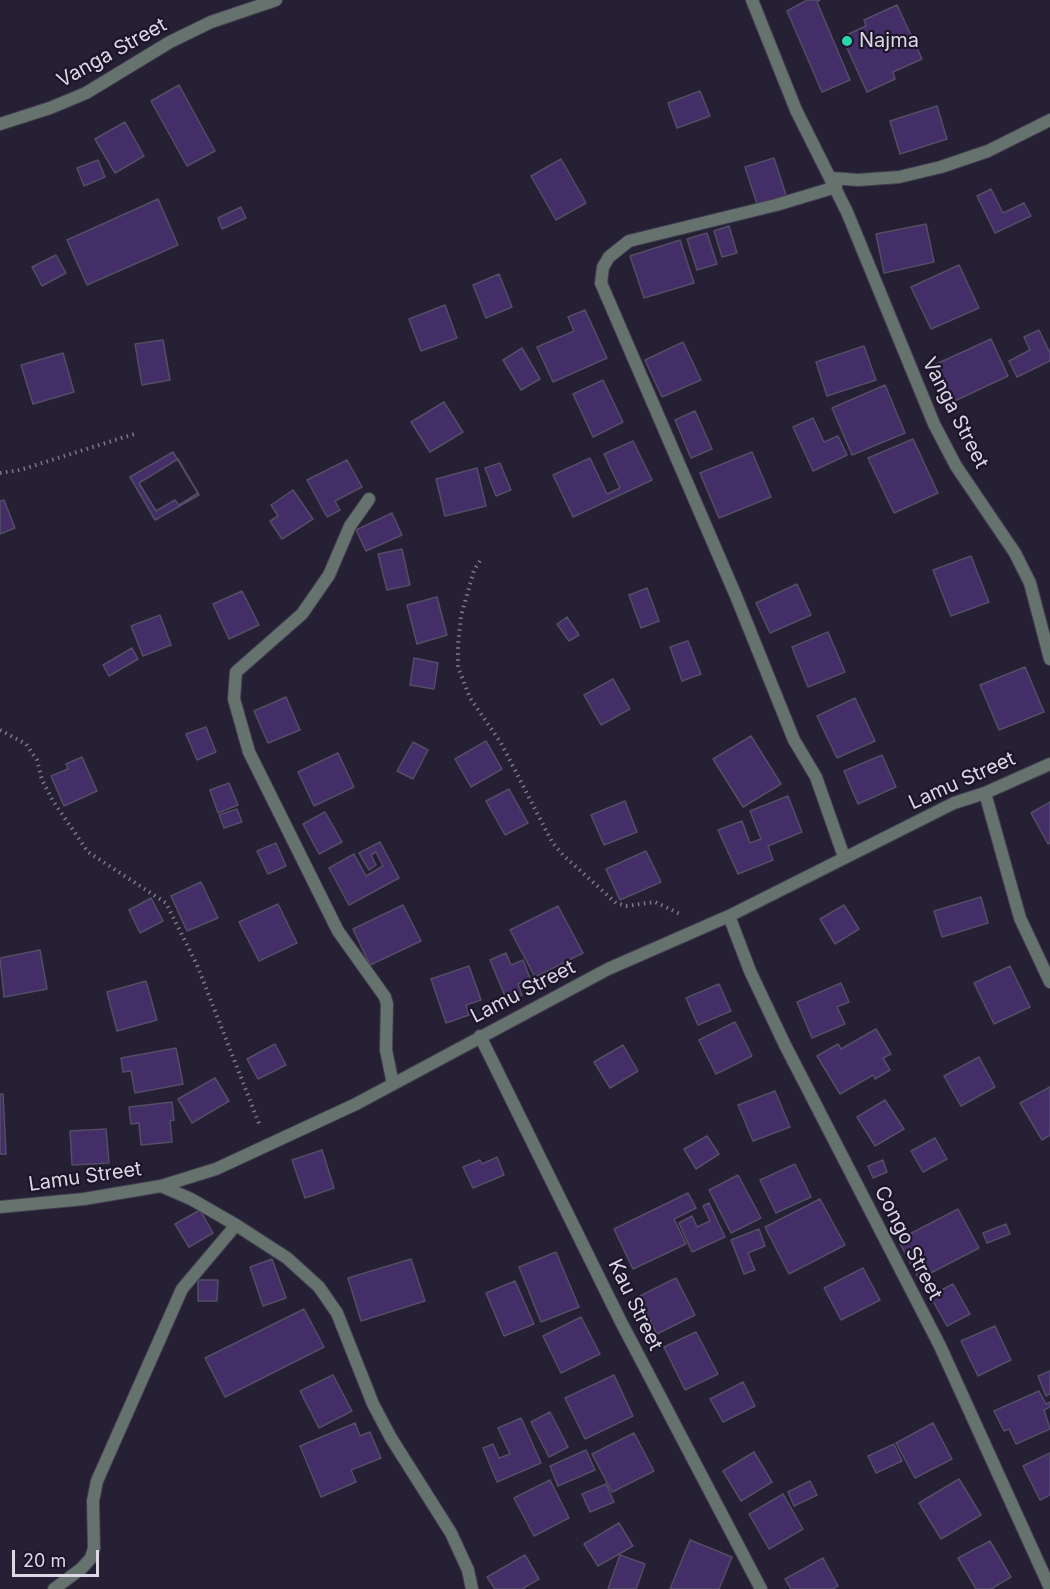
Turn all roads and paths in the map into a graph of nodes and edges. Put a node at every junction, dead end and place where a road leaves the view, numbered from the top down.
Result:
1 (276, 0) edge
2 (752, 0) edge
3 (1050, 120) edge
4 (0, 124) edge
5 (834, 182) junction
6 (134, 434) dead end
7 (0, 473) edge
8 (369, 499) dead end
9 (480, 561) dead end
10 (1050, 659) edge
11 (0, 730) edge
12 (1050, 764) edge
13 (985, 793) junction
14 (844, 857) junction
15 (729, 916) junction
16 (699, 929) junction
17 (1050, 982) edge
18 (480, 1036) junction
19 (393, 1084) junction
20 (268, 1147) junction
21 (161, 1186) junction
22 (0, 1207) edge
23 (236, 1225) junction
24 (1050, 1588) edge
25 (54, 1589) edge
26 (472, 1589) edge
27 (761, 1589) edge

1 - 4 street, Vanga Street
2 - 5 street, Vanga Street
3 - 5 street
5 - 10 street, Vanga Street
5 - 14 street
6 - 7 path
8 - 19 street
9 - 16 path
11 - 20 path
12 - 13 street, Lamu Street
13 - 14 street, Lamu Street
13 - 17 street
14 - 15 street, Lamu Street
15 - 16 street, Lamu Street
15 - 24 street, Congo Street
16 - 18 street, Lamu Street
18 - 19 street, Lamu Street
18 - 27 street, Kau Street
19 - 20 street, Lamu Street
20 - 21 street, Lamu Street
21 - 22 street, Lamu Street
21 - 23 street
23 - 25 street
23 - 26 street

